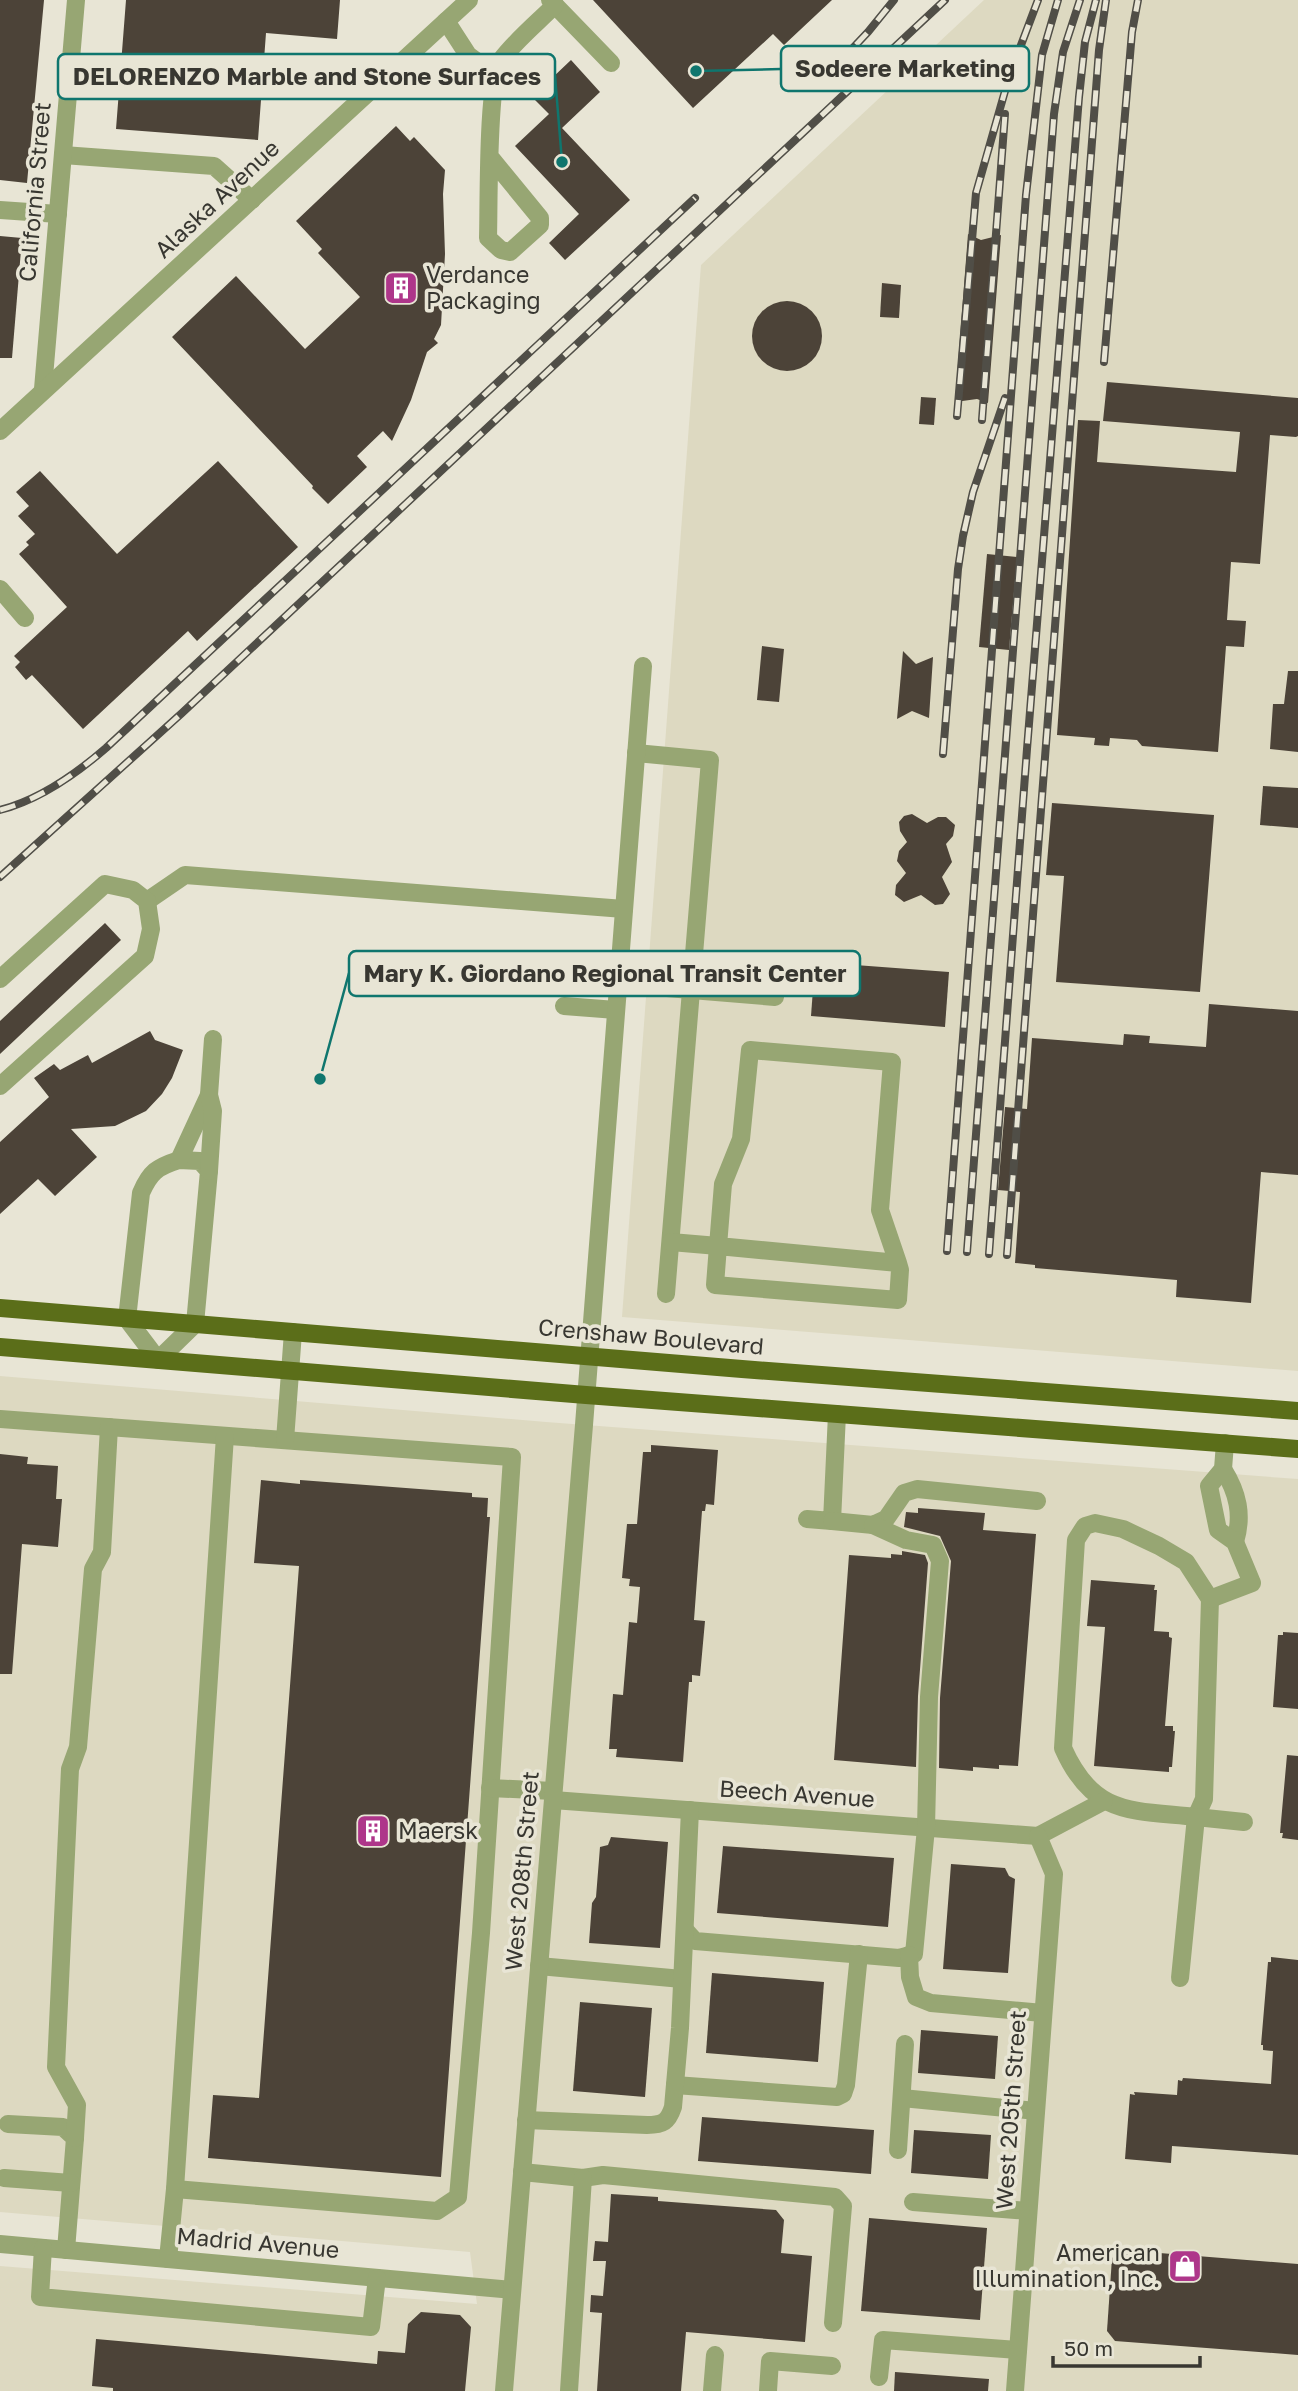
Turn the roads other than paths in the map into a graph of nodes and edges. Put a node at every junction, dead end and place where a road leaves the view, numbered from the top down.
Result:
1 (76, 0) edge
2 (468, 1) edge
3 (552, 3) edge
4 (446, 21) junction
5 (611, 63) dead end
6 (494, 74) junction
7 (63, 155) junction
8 (490, 157) junction
9 (252, 200) junction
10 (0, 210) edge
11 (58, 214) junction
12 (43, 389) junction
13 (0, 430) edge
14 (0, 589) edge
15 (25, 618) dead end
16 (643, 666) dead end
17 (636, 753) junction
18 (147, 901) junction
19 (624, 909) junction
20 (0, 979) edge
21 (618, 984) junction
22 (691, 990) junction
23 (775, 998) dead end
24 (564, 1006) dead end
25 (616, 1010) junction
26 (213, 1039) dead end
27 (0, 1086) edge
28 (209, 1095) junction
29 (179, 1160) junction
30 (209, 1171) junction
31 (671, 1242) junction
32 (718, 1246) junction
33 (898, 1263) junction
34 (666, 1294) dead end
35 (0, 1308) edge
36 (127, 1319) junction
37 (195, 1324) junction
38 (293, 1332) junction
39 (0, 1347) edge
40 (589, 1356) junction
41 (158, 1360) junction
42 (290, 1371) junction
43 (586, 1395) junction
44 (1298, 1411) edge
45 (837, 1414) junction
46 (0, 1419) edge
47 (109, 1427) junction
48 (225, 1436) junction
49 (285, 1440) junction
50 (1225, 1443) junction
51 (1298, 1449) edge
52 (1037, 1501) dead end
53 (807, 1519) dead end
54 (832, 1521) junction
55 (873, 1525) junction
56 (1210, 1599) junction
57 (491, 1788) junction
58 (553, 1796) junction
59 (1104, 1801) junction
60 (690, 1810) junction
61 (1196, 1817) junction
62 (1244, 1822) dead end
63 (926, 1828) junction
64 (1038, 1836) junction
65 (685, 1930) junction
66 (859, 1954) junction
67 (909, 1955) junction
68 (539, 1966) junction
69 (1180, 1978) dead end
70 (682, 1979) junction
71 (1043, 2013) junction
72 (905, 2044) dead end
73 (675, 2085) junction
74 (902, 2098) junction
75 (1036, 2111) junction
76 (526, 2120) junction
77 (8, 2123) dead end
78 (75, 2138) junction
79 (898, 2150) dead end
80 (522, 2172) junction
81 (4, 2178) dead end
82 (583, 2178) junction
83 (71, 2183) junction
84 (175, 2189) junction
85 (913, 2202) dead end
86 (1028, 2211) junction
87 (0, 2244) edge
88 (43, 2248) junction
89 (65, 2250) junction
90 (0, 2252) edge
91 (168, 2259) junction
92 (377, 2278) junction
93 (512, 2290) junction
94 (833, 2323) dead end
95 (1018, 2350) junction
96 (715, 2355) dead end
97 (832, 2366) dead end
98 (879, 2376) dead end
99 (504, 2391) edge
100 (569, 2391) edge
101 (712, 2391) edge
102 (768, 2391) edge
103 (1015, 2391) edge

1 - 7 street, California Street
2 - 4 street, Alaska Avenue
3 - 5 street
3 - 6 street
4 - 6 street
4 - 9 street, Alaska Avenue
6 - 8 street
7 - 9 street
7 - 11 street, California Street
8 - 8 street
9 - 12 street, Alaska Avenue
10 - 11 street
11 - 12 street, California Street
12 - 13 street, Alaska Avenue
14 - 15 street
16 - 17 street, West 208th Street
17 - 19 street, West 208th Street
17 - 22 street
18 - 19 street
18 - 20 street
18 - 27 street
19 - 21 street, West 208th Street
21 - 22 street
21 - 25 street, West 208th Street
22 - 23 street
22 - 31 street
24 - 25 street
25 - 40 street, West 208th Street
26 - 28 street
28 - 29 street
28 - 30 street
29 - 30 street
29 - 36 street
30 - 37 street
31 - 32 street
31 - 34 street
32 - 33 street
32 - 33 street
32 - 33 street
35 - 36 main road, Crenshaw Boulevard
36 - 37 main road, Crenshaw Boulevard
36 - 41 street
37 - 38 main road, Crenshaw Boulevard
37 - 41 street
38 - 40 main road, Crenshaw Boulevard
38 - 42 street
39 - 41 main road
40 - 43 street, West 208th Street
40 - 44 main road, Crenshaw Boulevard
41 - 42 main road
42 - 43 main road
42 - 49 street
43 - 45 main road
43 - 58 street, West 208th Street
45 - 50 main road
45 - 54 street
46 - 47 street
47 - 48 street
47 - 78 street
48 - 49 street
48 - 84 street
49 - 57 street
50 - 51 main road
50 - 56 street
52 - 55 street
53 - 54 street
54 - 55 street
55 - 63 street
56 - 59 street
56 - 61 street
57 - 58 street, Beech Avenue
57 - 84 street
58 - 60 street, Beech Avenue
58 - 68 street, West 208th Street
59 - 61 street
59 - 64 street
60 - 63 street, Beech Avenue
60 - 65 street
61 - 62 street
61 - 69 street
63 - 64 street, Beech Avenue
63 - 67 street
64 - 71 street, West 205th Street
65 - 66 street
65 - 70 street
66 - 67 street
66 - 73 street
67 - 71 street
68 - 70 street
68 - 76 street, West 208th Street
70 - 73 street
71 - 75 street, West 205th Street
72 - 74 street
73 - 76 street
74 - 75 street
74 - 79 street
75 - 86 street, West 205th Street
76 - 80 street, West 208th Street
77 - 78 street
78 - 83 street
80 - 82 street
80 - 93 street, West 208th Street
81 - 83 street
82 - 94 street
82 - 100 street
83 - 89 street
84 - 91 street
85 - 86 street
86 - 95 street, West 205th Street
87 - 88 street, Madrid Avenue
87 - 90 street
88 - 89 street, Madrid Avenue
88 - 92 street
89 - 91 street, Madrid Avenue
91 - 92 street, Madrid Avenue
92 - 93 street, Madrid Avenue
93 - 99 street, West 208th Street
95 - 98 street
95 - 103 street, West 205th Street
96 - 101 street
97 - 102 street

